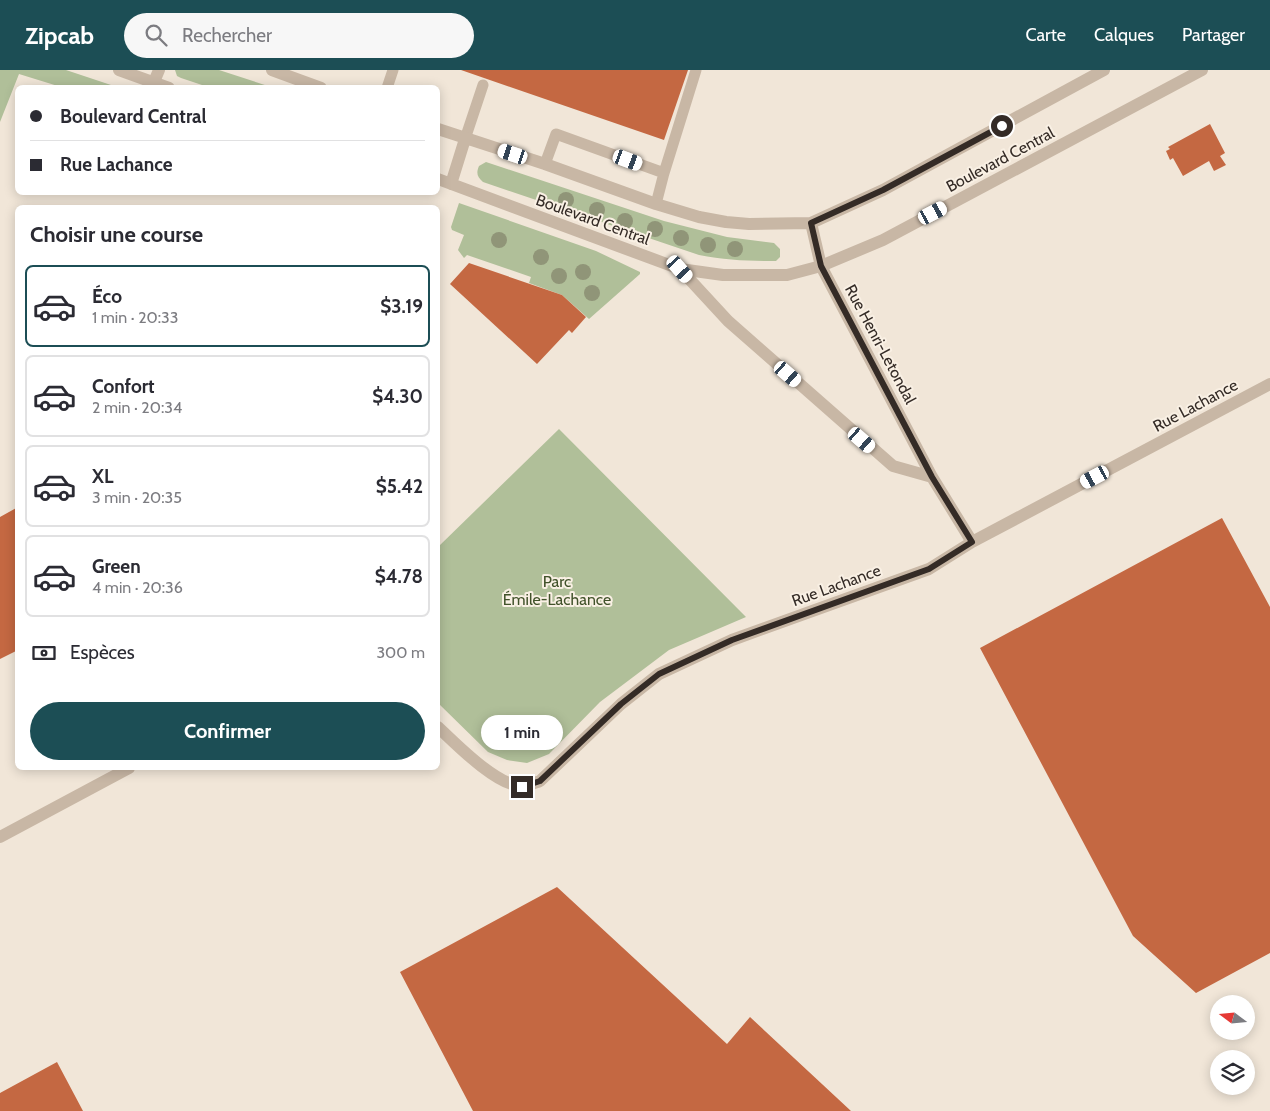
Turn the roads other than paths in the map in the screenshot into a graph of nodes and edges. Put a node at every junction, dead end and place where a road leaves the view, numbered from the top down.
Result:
1 (119, 70) edge
2 (272, 70) edge
3 (393, 70) edge
4 (696, 70) edge
5 (1104, 70) edge
6 (1202, 70) edge
7 (156, 76) edge
8 (166, 85) edge
9 (313, 85) edge
10 (388, 85) edge
11 (483, 85) dead end
12 (440, 130) edge
13 (466, 139) junction
14 (545, 164) junction
15 (664, 173) junction
16 (440, 181) edge
17 (451, 184) junction
18 (656, 204) junction
19 (811, 223) junction
20 (821, 266) junction
21 (680, 269) junction
22 (1270, 384) edge
23 (932, 477) junction
24 (972, 542) junction
25 (440, 729) edge
26 (125, 770) edge
27 (0, 837) edge

1 - 7 street
2 - 9 street
3 - 10 lane
4 - 15 lane
5 - 19 street, Boulevard Central
6 - 20 street, Boulevard Central
7 - 8 street
11 - 13 lane
12 - 13 street, Boulevard Central
13 - 14 street, Boulevard Central
13 - 17 street
14 - 15 lane
14 - 18 street, Boulevard Central
15 - 18 lane
16 - 17 street, Boulevard Central
17 - 21 street, Boulevard Central
18 - 19 street, Boulevard Central
19 - 20 street, Rue Henri-Letondal
20 - 21 street, Boulevard Central
20 - 23 street, Rue Henri-Letondal
21 - 23 street
22 - 24 street, Rue Lachance
23 - 24 street, Rue Henri-Letondal
24 - 25 street, Rue Lachance
26 - 27 street

